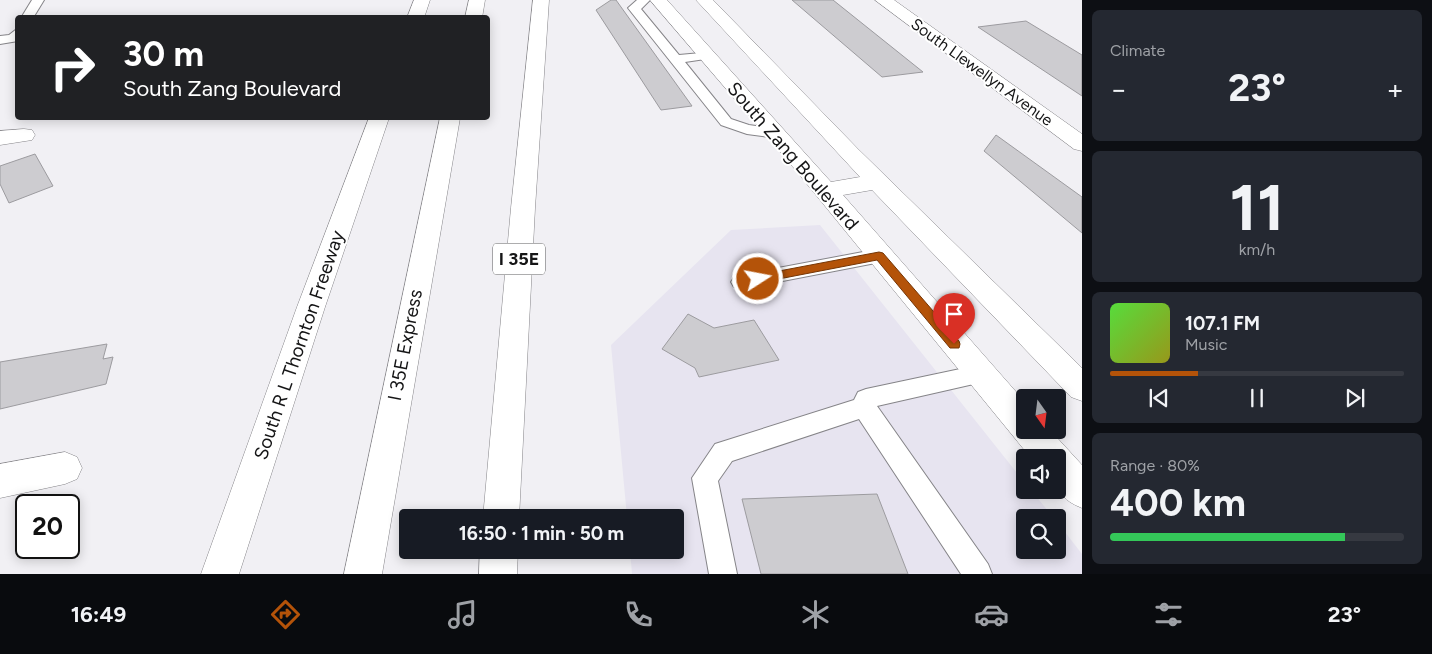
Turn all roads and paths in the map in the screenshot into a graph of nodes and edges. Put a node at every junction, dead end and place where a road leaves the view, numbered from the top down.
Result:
1 (38, 0) edge
2 (422, 0) edge
3 (477, 0) edge
4 (541, 0) edge
5 (644, 0) edge
6 (658, 0) edge
7 (704, 0) edge
8 (883, 0) edge
9 (29, 15) edge
10 (416, 15) edge
11 (474, 15) edge
12 (15, 36) edge
13 (0, 40) edge
14 (729, 52) junction
15 (675, 60) junction
16 (378, 120) edge
17 (450, 120) edge
18 (776, 133) junction
19 (24, 135) dead end
20 (0, 138) edge
21 (1082, 144) edge
22 (878, 181) junction
23 (825, 191) junction
24 (879, 256) junction
25 (741, 282) dead end
26 (979, 374) junction
27 (1082, 388) edge
28 (864, 407) junction
29 (1016, 416) edge
30 (1037, 439) edge
31 (1045, 449) edge
32 (65, 468) dead end
33 (1066, 472) edge
34 (0, 481) edge
35 (1082, 491) edge
36 (502, 509) edge
37 (499, 559) edge
38 (220, 574) edge
39 (363, 574) edge
40 (498, 574) edge
41 (723, 574) edge
42 (978, 574) edge

1 - 9 lane
2 - 10 main road
3 - 11 main road
4 - 36 main road, I 35E
5 - 15 lane
6 - 14 main road, South Zang Boulevard
7 - 14 main road, South Zang Boulevard
8 - 21 main road, South Llewellyn Avenue
12 - 13 lane
14 - 15 lane
14 - 18 main road, South Zang Boulevard
14 - 22 main road, South Zang Boulevard
15 - 18 lane
16 - 38 main road, South R L Thornton Freeway
17 - 39 main road, I 35E Express
18 - 23 main road, South Zang Boulevard
19 - 20 main road
22 - 23 main road
22 - 27 main road, South Zang Boulevard
23 - 24 main road, South Zang Boulevard
24 - 25 lane
24 - 26 main road, South Zang Boulevard
26 - 28 lane
26 - 29 main road, South Zang Boulevard
28 - 41 lane
28 - 42 lane
30 - 31 main road
32 - 34 main road
33 - 35 main road
37 - 40 main road

